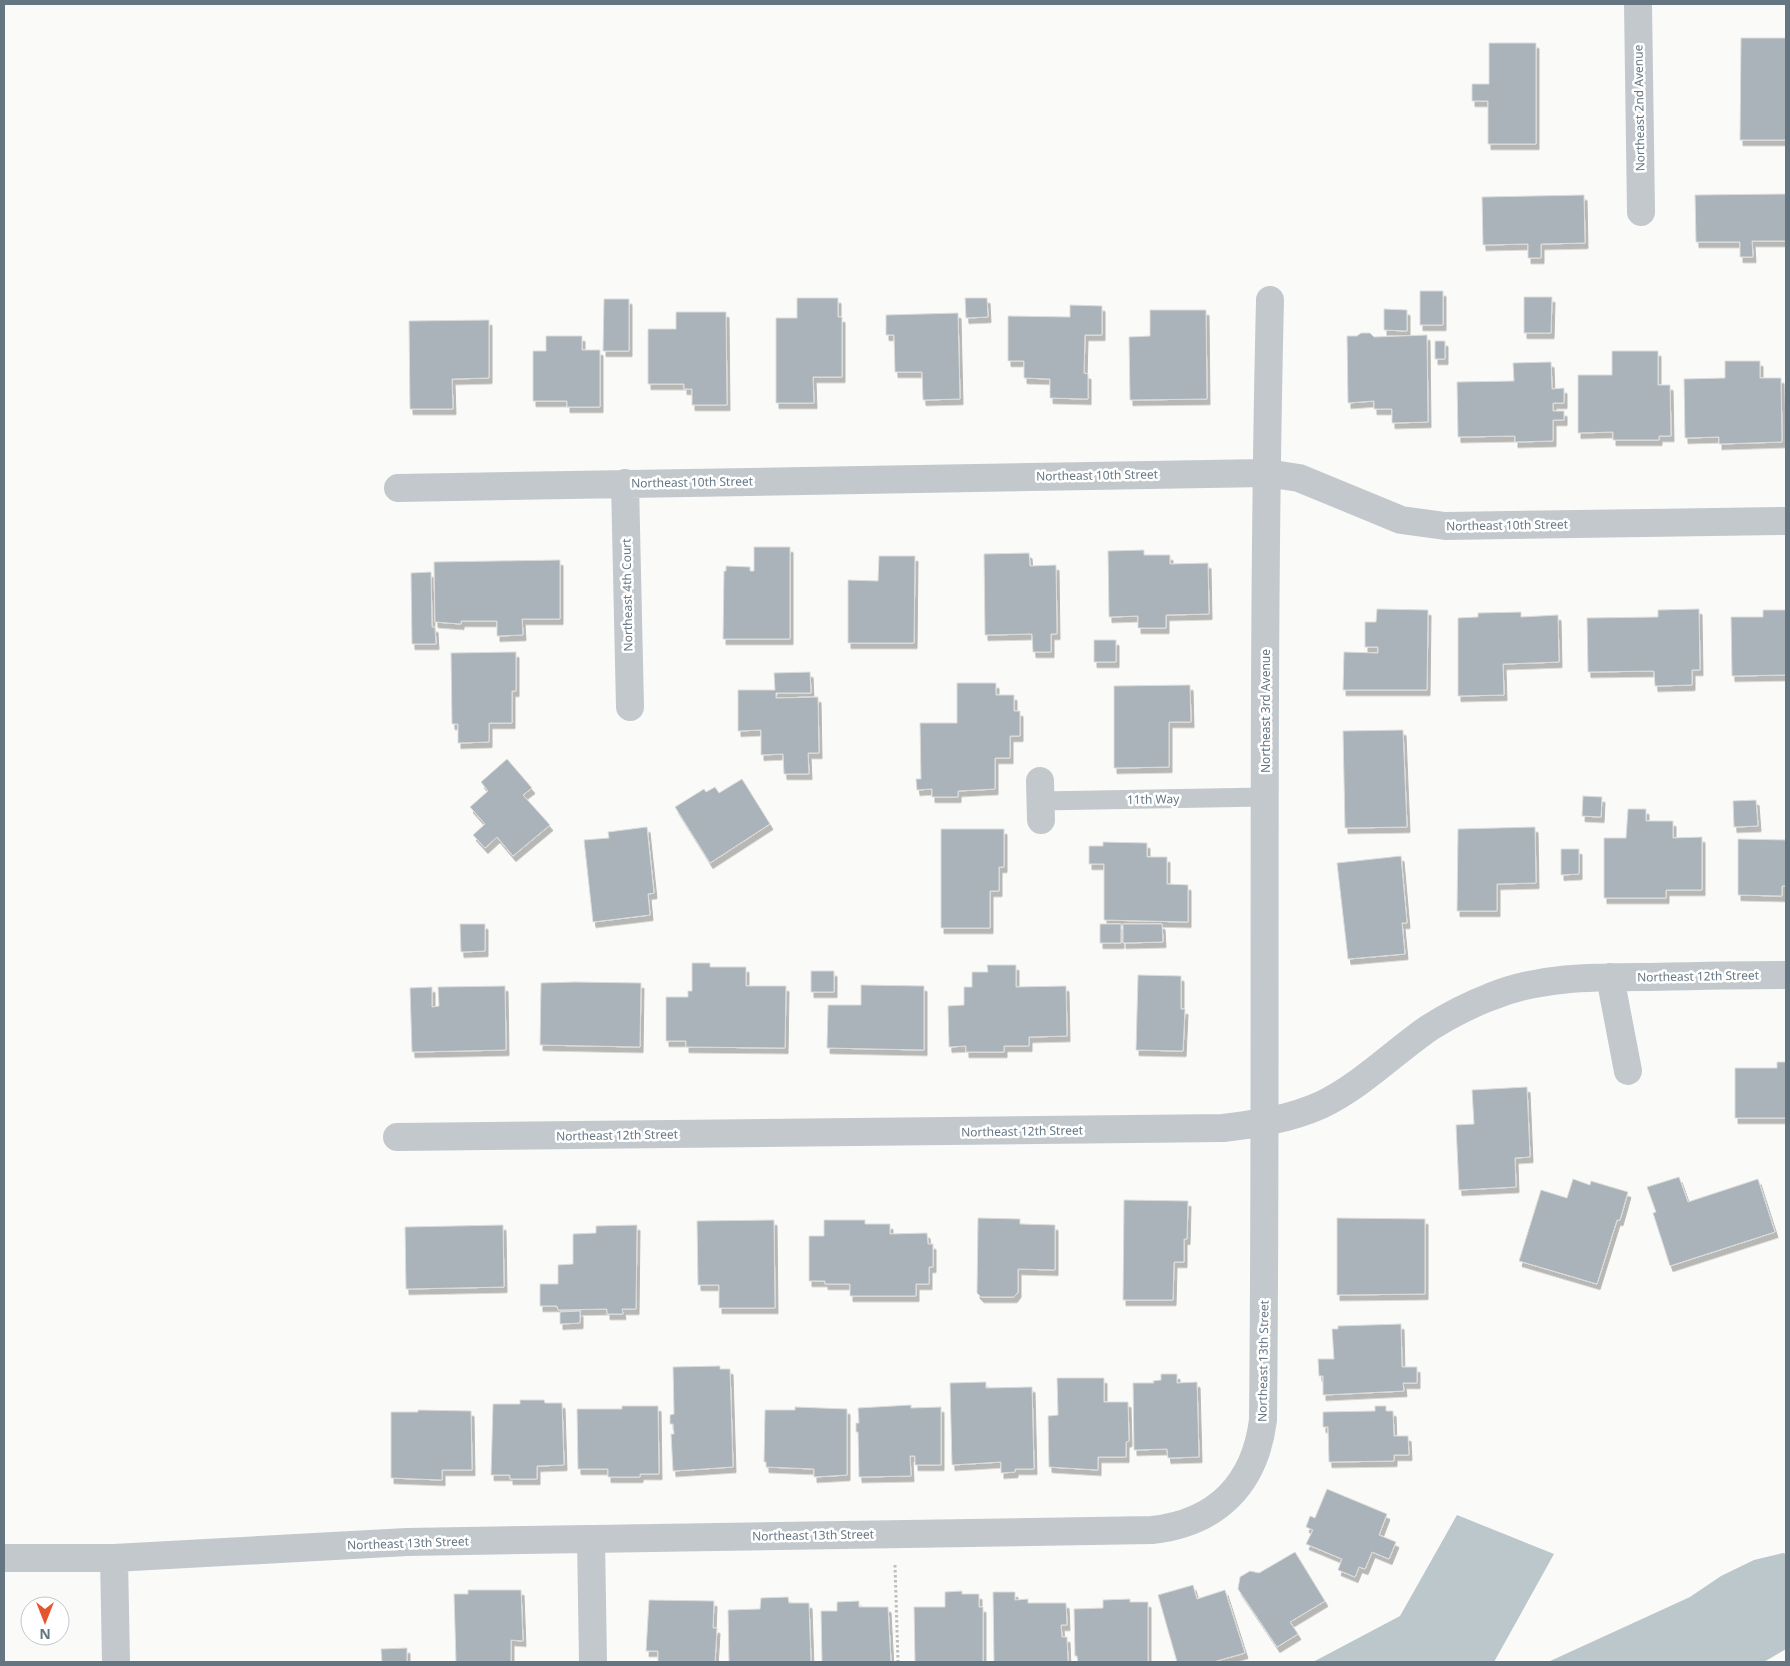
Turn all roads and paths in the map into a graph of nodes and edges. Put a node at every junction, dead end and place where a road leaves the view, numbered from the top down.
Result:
1 (1638, 4) edge
2 (1641, 212) dead end
3 (1270, 300) dead end
4 (1266, 473) junction
5 (625, 483) junction
6 (398, 488) dead end
7 (1786, 522) edge
8 (630, 707) dead end
9 (1264, 797) junction
10 (1041, 801) dead end
11 (1786, 975) edge
12 (1610, 977) junction
13 (1628, 1071) dead end
14 (1266, 1122) junction
15 (397, 1138) dead end
16 (894, 1534) junction
17 (591, 1539) junction
18 (4, 1558) edge
19 (114, 1558) junction
20 (116, 1662) edge
21 (593, 1662) edge
22 (898, 1662) edge

1 - 2 street, Northeast 2nd Avenue
3 - 4 street, Northeast 3rd Avenue
4 - 5 street, Northeast 10th Street
4 - 7 street, Northeast 10th Street
4 - 9 street, Northeast 3rd Avenue
5 - 6 street, Northeast 10th Street
5 - 8 street, Northeast 4th Court
9 - 10 lane, 11th Way
9 - 14 street, Northeast 3rd Avenue
11 - 12 street, Northeast 12th Street
12 - 13 street
12 - 14 street, Northeast 12th Street
14 - 15 street, Northeast 12th Street
14 - 16 street, Northeast 13th Street
16 - 17 street, Northeast 13th Street
16 - 22 path
17 - 19 street, Northeast 13th Street
17 - 21 street
18 - 19 street, Northeast 13th Street
19 - 20 street

